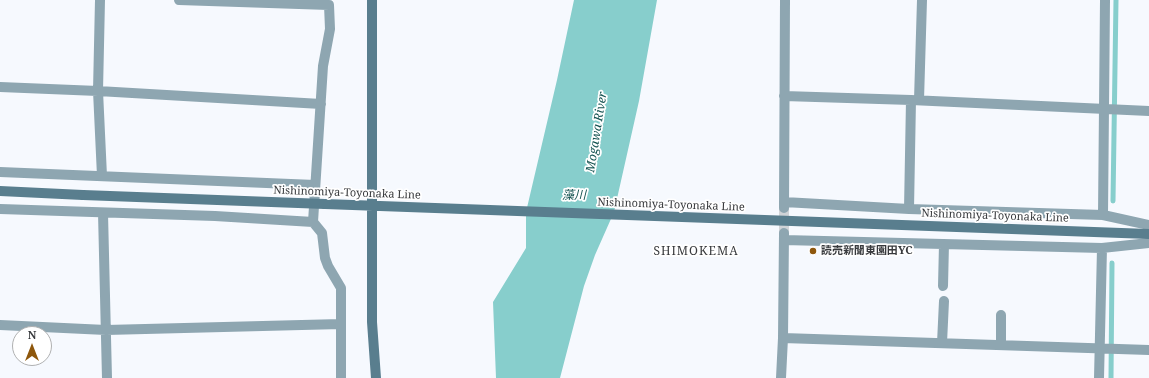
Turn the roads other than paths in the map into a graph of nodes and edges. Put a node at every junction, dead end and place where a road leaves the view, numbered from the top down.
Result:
1 (100, 0) edge
2 (179, 0) edge
3 (372, 0) edge
4 (785, 0) edge
5 (922, 0) edge
6 (1105, 0) edge
7 (0, 87) edge
8 (98, 91) junction
9 (784, 96) junction
10 (915, 100) junction
11 (321, 104) junction
12 (1111, 110) junction
13 (1149, 111) edge
14 (0, 172) edge
15 (102, 176) junction
16 (315, 185) junction
17 (0, 191) edge
18 (372, 206) junction
19 (909, 208) junction
20 (0, 209) edge
21 (103, 213) junction
22 (1103, 215) junction
23 (314, 222) junction
24 (1149, 225) edge
25 (1149, 234) edge
26 (1149, 243) edge
27 (944, 244) junction
28 (1102, 248) junction
29 (943, 286) dead end
30 (944, 301) dead end
31 (1001, 315) dead end
32 (341, 324) junction
33 (0, 325) edge
34 (106, 330) junction
35 (783, 338) junction
36 (942, 343) junction
37 (1001, 345) junction
38 (1107, 348) junction
39 (1149, 350) edge
40 (107, 378) edge
41 (341, 378) edge
42 (376, 378) edge
43 (781, 378) edge
44 (1099, 378) edge

1 - 8 street
2 - 11 street
3 - 18 main road
4 - 9 street
5 - 10 street
6 - 12 street
7 - 8 street
8 - 11 street
8 - 15 street
9 - 10 street
9 - 19 street
10 - 12 street
10 - 19 street
11 - 16 street
12 - 13 street
12 - 22 street
14 - 15 street
15 - 16 street
16 - 23 street
17 - 18 main road, Nishinomiya-Toyonaka Line, bridge
18 - 25 main road, Nishinomiya-Toyonaka Line
18 - 42 main road
19 - 22 street
20 - 21 street
21 - 23 street
21 - 34 street
22 - 24 street
23 - 32 street
26 - 28 street
27 - 28 street
27 - 29 street
27 - 35 street
28 - 38 street
30 - 36 street
31 - 37 street
32 - 34 street
32 - 41 street
33 - 34 street
34 - 40 street
35 - 36 street
35 - 43 street
36 - 37 street
37 - 38 street
38 - 39 street
38 - 44 street

